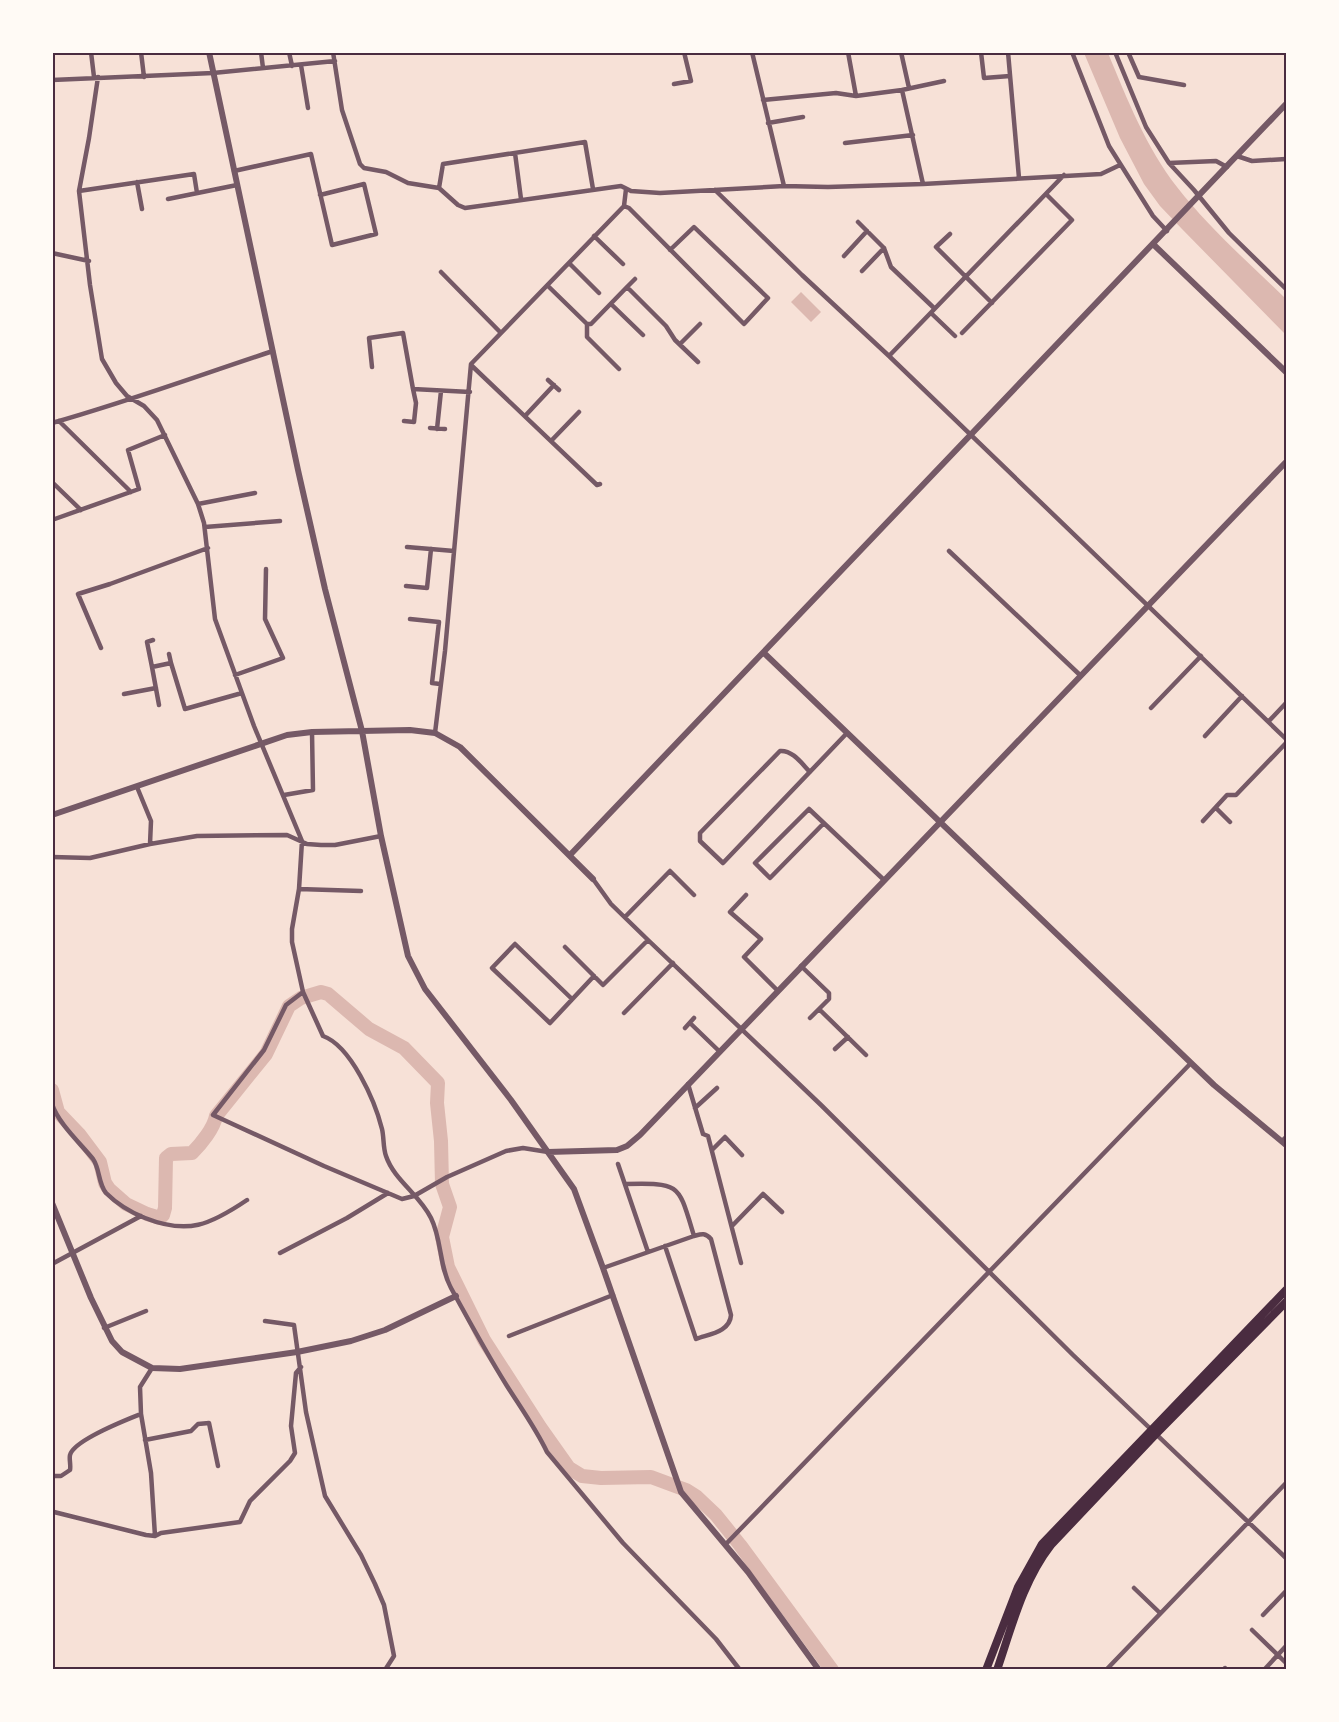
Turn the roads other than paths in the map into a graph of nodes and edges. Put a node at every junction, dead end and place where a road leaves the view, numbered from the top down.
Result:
1 (92, 52) edge
2 (141, 52) edge
3 (209, 52) edge
4 (261, 52) edge
5 (289, 52) edge
6 (333, 52) edge
7 (684, 52) edge
8 (752, 52) edge
9 (848, 52) edge
10 (901, 52) edge
11 (981, 52) edge
12 (1008, 52) edge
13 (1072, 52) edge
14 (1115, 52) edge
15 (1128, 52) edge
16 (335, 61) junction
17 (302, 65) junction
18 (292, 66) junction
19 (262, 68) junction
20 (213, 73) junction
21 (1010, 76) junction
22 (96, 77) junction
23 (144, 77) junction
24 (52, 80) edge
25 (944, 81) dead end
26 (674, 84) dead end
27 (1184, 85) dead end
28 (909, 88) junction
29 (902, 90) junction
30 (856, 96) junction
31 (763, 100) junction
32 (1287, 104) edge
33 (308, 108) dead end
34 (803, 117) dead end
35 (768, 123) junction
36 (913, 135) junction
37 (845, 144) dead end
38 (514, 153) junction
39 (1237, 156) junction
40 (1287, 159) edge
41 (1169, 163) junction
42 (1120, 165) junction
43 (1227, 167) junction
44 (234, 171) junction
45 (1065, 174) junction
46 (1019, 178) junction
47 (137, 182) junction
48 (923, 184) junction
49 (237, 185) junction
50 (784, 186) junction
51 (439, 188) junction
52 (593, 189) junction
53 (626, 189) junction
54 (716, 190) junction
55 (79, 191) junction
56 (197, 193) junction
57 (1046, 194) junction
58 (320, 195) junction
59 (168, 199) dead end
60 (521, 200) junction
61 (1197, 200) junction
62 (624, 206) junction
63 (142, 209) dead end
64 (858, 222) dead end
65 (1168, 230) junction
66 (867, 231) junction
67 (950, 234) dead end
68 (594, 236) junction
69 (1154, 244) junction
70 (884, 248) junction
71 (670, 250) junction
72 (52, 253) edge
73 (844, 256) dead end
74 (89, 261) junction
75 (569, 263) junction
76 (622, 264) dead end
77 (862, 271) dead end
78 (441, 272) dead end
79 (965, 277) junction
80 (636, 279) dead end
81 (548, 286) junction
82 (627, 287) junction
83 (1287, 289) edge
84 (599, 293) dead end
85 (992, 303) junction
86 (611, 304) junction
87 (932, 310) junction
88 (587, 324) junction
89 (700, 324) dead end
90 (501, 333) junction
91 (962, 333) dead end
92 (643, 335) dead end
93 (955, 336) dead end
94 (680, 344) junction
95 (273, 351) junction
96 (889, 356) junction
97 (698, 362) dead end
98 (471, 364) junction
99 (372, 367) dead end
100 (619, 369) dead end
101 (1287, 372) edge
102 (548, 380) dead end
103 (554, 385) junction
104 (413, 389) junction
105 (559, 390) dead end
106 (441, 391) junction
107 (470, 392) junction
108 (133, 399) junction
109 (579, 412) dead end
110 (525, 416) junction
111 (59, 421) junction
112 (404, 421) dead end
113 (52, 423) edge
114 (430, 428) dead end
115 (437, 429) junction
116 (445, 429) dead end
117 (970, 434) junction
118 (165, 435) junction
119 (551, 441) junction
120 (1287, 462) edge
121 (52, 482) edge
122 (600, 484) dead end
123 (131, 492) junction
124 (255, 493) dead end
125 (198, 504) junction
126 (81, 510) junction
127 (52, 520) edge
128 (280, 520) dead end
129 (205, 527) junction
130 (407, 547) dead end
131 (208, 548) junction
132 (431, 549) junction
133 (454, 551) junction
134 (949, 551) dead end
135 (266, 569) dead end
136 (406, 586) dead end
137 (1148, 605) junction
138 (410, 619) dead end
139 (153, 640) dead end
140 (101, 648) dead end
141 (764, 653) junction
142 (169, 654) dead end
143 (1201, 656) junction
144 (171, 663) junction
145 (152, 667) junction
146 (235, 675) junction
147 (1081, 676) junction
148 (440, 684) junction
149 (156, 688) junction
150 (242, 693) junction
151 (124, 694) dead end
152 (1242, 696) junction
153 (1287, 703) edge
154 (159, 705) dead end
155 (1151, 708) dead end
156 (1269, 721) junction
157 (362, 731) junction
158 (312, 732) junction
159 (435, 733) junction
160 (847, 733) junction
161 (1205, 736) dead end
162 (1287, 741) edge
163 (262, 742) junction
164 (810, 772) junction
165 (137, 787) junction
166 (284, 795) junction
167 (1216, 808) junction
168 (52, 815) edge
169 (1203, 821) dead end
170 (940, 822) junction
171 (1230, 822) dead end
172 (824, 824) junction
173 (381, 836) junction
174 (302, 841) junction
175 (150, 844) junction
176 (570, 855) junction
177 (52, 857) edge
178 (594, 879) joint
179 (884, 879) junction
180 (299, 889) junction
181 (361, 891) dead end
182 (694, 895) dead end
183 (746, 895) dead end
184 (625, 917) junction
185 (648, 940) junction
186 (565, 947) dead end
187 (673, 963) junction
188 (801, 966) junction
189 (594, 976) junction
190 (777, 990) junction
191 (304, 995) junction
192 (572, 999) junction
193 (819, 1009) junction
194 (624, 1013) dead end
195 (694, 1018) dead end
196 (810, 1018) dead end
197 (690, 1023) junction
198 (685, 1028) dead end
199 (741, 1028) junction
200 (848, 1037) junction
201 (835, 1049) dead end
202 (719, 1051) junction
203 (866, 1055) dead end
204 (1191, 1063) junction
205 (688, 1084) junction
206 (717, 1088) dead end
207 (52, 1104) edge
208 (696, 1108) junction
209 (1285, 1141) edge
210 (712, 1150) junction
211 (548, 1152) junction
212 (742, 1155) dead end
213 (618, 1164) dead end
214 (625, 1184) junction
215 (388, 1193) junction
216 (414, 1196) junction
217 (247, 1200) dead end
218 (52, 1203) edge
219 (782, 1212) dead end
220 (141, 1216) junction
221 (732, 1226) junction
222 (694, 1236) junction
223 (665, 1246) junction
224 (648, 1252) junction
225 (73, 1253) junction
226 (280, 1253) dead end
227 (741, 1263) dead end
228 (52, 1264) edge
229 (603, 1268) junction
230 (989, 1273) junction
231 (1287, 1290) edge
232 (613, 1295) junction
233 (456, 1296) junction
234 (1287, 1302) edge
235 (146, 1311) dead end
236 (265, 1321) dead end
237 (104, 1328) junction
238 (509, 1336) dead end
239 (297, 1352) junction
240 (301, 1367) junction
241 (152, 1368) junction
242 (141, 1414) junction
243 (1154, 1431) junction
244 (145, 1440) junction
245 (218, 1466) dead end
246 (52, 1476) edge
247 (1287, 1483) edge
248 (54, 1512) dead end
249 (1249, 1522) junction
250 (155, 1536) junction
251 (725, 1545) junction
252 (1287, 1558) edge
253 (1134, 1588) dead end
254 (1287, 1591) edge
255 (1160, 1613) junction
256 (1263, 1615) dead end
257 (1252, 1630) dead end
258 (1287, 1646) edge
259 (1278, 1655) junction
260 (1287, 1663) edge
261 (385, 1670) edge
262 (741, 1670) edge
263 (819, 1670) edge
264 (986, 1670) edge
265 (997, 1670) edge
266 (1106, 1670) edge
267 (1264, 1670) edge

1 - 22 street
2 - 23 street
3 - 20 street
4 - 19 street
5 - 18 street
6 - 16 street
7 - 26 street
8 - 31 street
9 - 30 street
10 - 28 street
11 - 21 street
12 - 21 street
13 - 42 street
14 - 41 street
15 - 27 street
16 - 17 street
16 - 51 street
17 - 18 street
17 - 33 street
18 - 19 street
19 - 20 street
20 - 23 street
20 - 44 street
21 - 46 street
22 - 23 street
22 - 24 street
22 - 55 street
25 - 28 street
28 - 29 street
29 - 30 street
29 - 36 street
30 - 31 street
31 - 35 street
32 - 39 street
34 - 35 street
35 - 50 street
36 - 37 street
36 - 48 street
38 - 51 street
38 - 52 street
38 - 60 street
39 - 40 street
39 - 43 street
41 - 43 street
41 - 61 street
42 - 45 street
42 - 65 street
43 - 61 street
44 - 49 street
44 - 58 street
45 - 46 street
45 - 57 street
46 - 48 street
47 - 55 street
47 - 56 street
47 - 63 street
48 - 50 street
49 - 56 street
49 - 95 street
50 - 54 street
51 - 60 street
52 - 53 street
52 - 60 street
53 - 54 street
53 - 62 street
54 - 96 street
55 - 74 street
56 - 59 street
57 - 79 street
57 - 85 street
58 - 58 street
61 - 65 street
61 - 83 street
62 - 68 street
62 - 71 street
64 - 66 street
65 - 69 street
66 - 70 street
66 - 73 street
67 - 79 street
68 - 75 street
68 - 76 street
69 - 101 street
69 - 117 street
70 - 77 street
70 - 87 street
71 - 71 street
72 - 74 street
74 - 108 street
75 - 81 street
75 - 84 street
78 - 90 street
79 - 85 street
79 - 87 street
80 - 82 street
81 - 88 street
81 - 90 street
82 - 86 street
82 - 94 street
85 - 91 street
86 - 88 street
86 - 92 street
87 - 93 street
87 - 96 street
88 - 100 street
89 - 94 street
90 - 98 street
94 - 97 street
95 - 108 street
95 - 157 street
96 - 117 street
98 - 107 street
98 - 110 street
99 - 104 street
102 - 103 street
103 - 105 street
103 - 110 street
104 - 106 street
104 - 112 street
106 - 107 street
106 - 115 street
107 - 133 street
108 - 111 street
108 - 118 street
109 - 119 street
110 - 119 street
111 - 113 street
111 - 123 street
114 - 115 street
115 - 116 street
117 - 137 street
117 - 141 street
118 - 123 street
118 - 125 street
119 - 122 street
120 - 137 street
121 - 126 street
123 - 126 street
124 - 125 street
125 - 129 street
126 - 127 street
128 - 129 street
129 - 131 street
130 - 132 street
131 - 140 street
131 - 146 street
132 - 133 street
132 - 136 street
133 - 148 street
134 - 147 street
135 - 146 street
137 - 143 street
137 - 147 street
138 - 148 street
139 - 145 street
141 - 160 street
141 - 176 street
142 - 144 street
143 - 152 street
143 - 155 street
144 - 145 street
144 - 150 street
145 - 149 street
146 - 150 street
147 - 170 street
148 - 159 street
149 - 151 street
149 - 154 street
150 - 163 street
152 - 156 street
152 - 161 street
153 - 156 street
156 - 162 street
157 - 158 street
157 - 159 street
157 - 173 street
158 - 163 street
158 - 166 street
159 - 176 street
160 - 164 street
160 - 170 street
162 - 167 street
163 - 165 street
163 - 166 street
164 - 164 street
165 - 168 street
165 - 175 street
166 - 174 street
167 - 169 street
167 - 171 street
170 - 179 street
170 - 204 street
172 - 172 street
172 - 179 street
173 - 174 street
173 - 211 street
174 - 175 street
174 - 180 street
175 - 177 street
176 - 178 street
178 - 184 street
179 - 188 street
180 - 181 street
180 - 191 street
182 - 184 street
183 - 190 street
184 - 185 street
185 - 187 street
185 - 189 street
186 - 189 street
187 - 194 street
187 - 199 street
188 - 190 street
188 - 193 street
189 - 192 street
190 - 199 street
191 - 215 street
191 - 216 street
192 - 192 street
193 - 196 street
193 - 200 street
195 - 197 street
197 - 198 street
197 - 202 street
199 - 202 street
199 - 230 street
200 - 201 street
200 - 203 street
202 - 205 street
204 - 209 street
204 - 230 street
205 - 208 street
205 - 211 street
206 - 208 street
207 - 220 street
208 - 210 street
210 - 212 street
210 - 221 street
211 - 216 street
211 - 229 street
213 - 214 street
214 - 222 street
214 - 224 street
215 - 216 street
215 - 226 street
216 - 233 street
217 - 220 street
218 - 225 street
219 - 221 street
220 - 225 street
221 - 227 street
222 - 223 street
222 - 223 street
223 - 224 street
224 - 229 street
225 - 228 street
225 - 237 street
229 - 232 street
230 - 243 street
230 - 251 street
231 - 243 highway
232 - 238 street
232 - 251 street
233 - 239 street
233 - 262 street
234 - 243 highway
235 - 237 street
236 - 239 street
237 - 241 street
239 - 240 street
239 - 241 street
240 - 250 street
240 - 261 street
241 - 242 street
242 - 244 street
242 - 246 street
243 - 249 street
243 - 264 highway
243 - 265 highway
244 - 245 street
244 - 250 street
247 - 249 street
248 - 250 street
249 - 252 street
249 - 255 street
251 - 263 street
253 - 255 street
254 - 256 street
255 - 266 street
257 - 259 street
258 - 259 street
259 - 260 street
259 - 267 street

